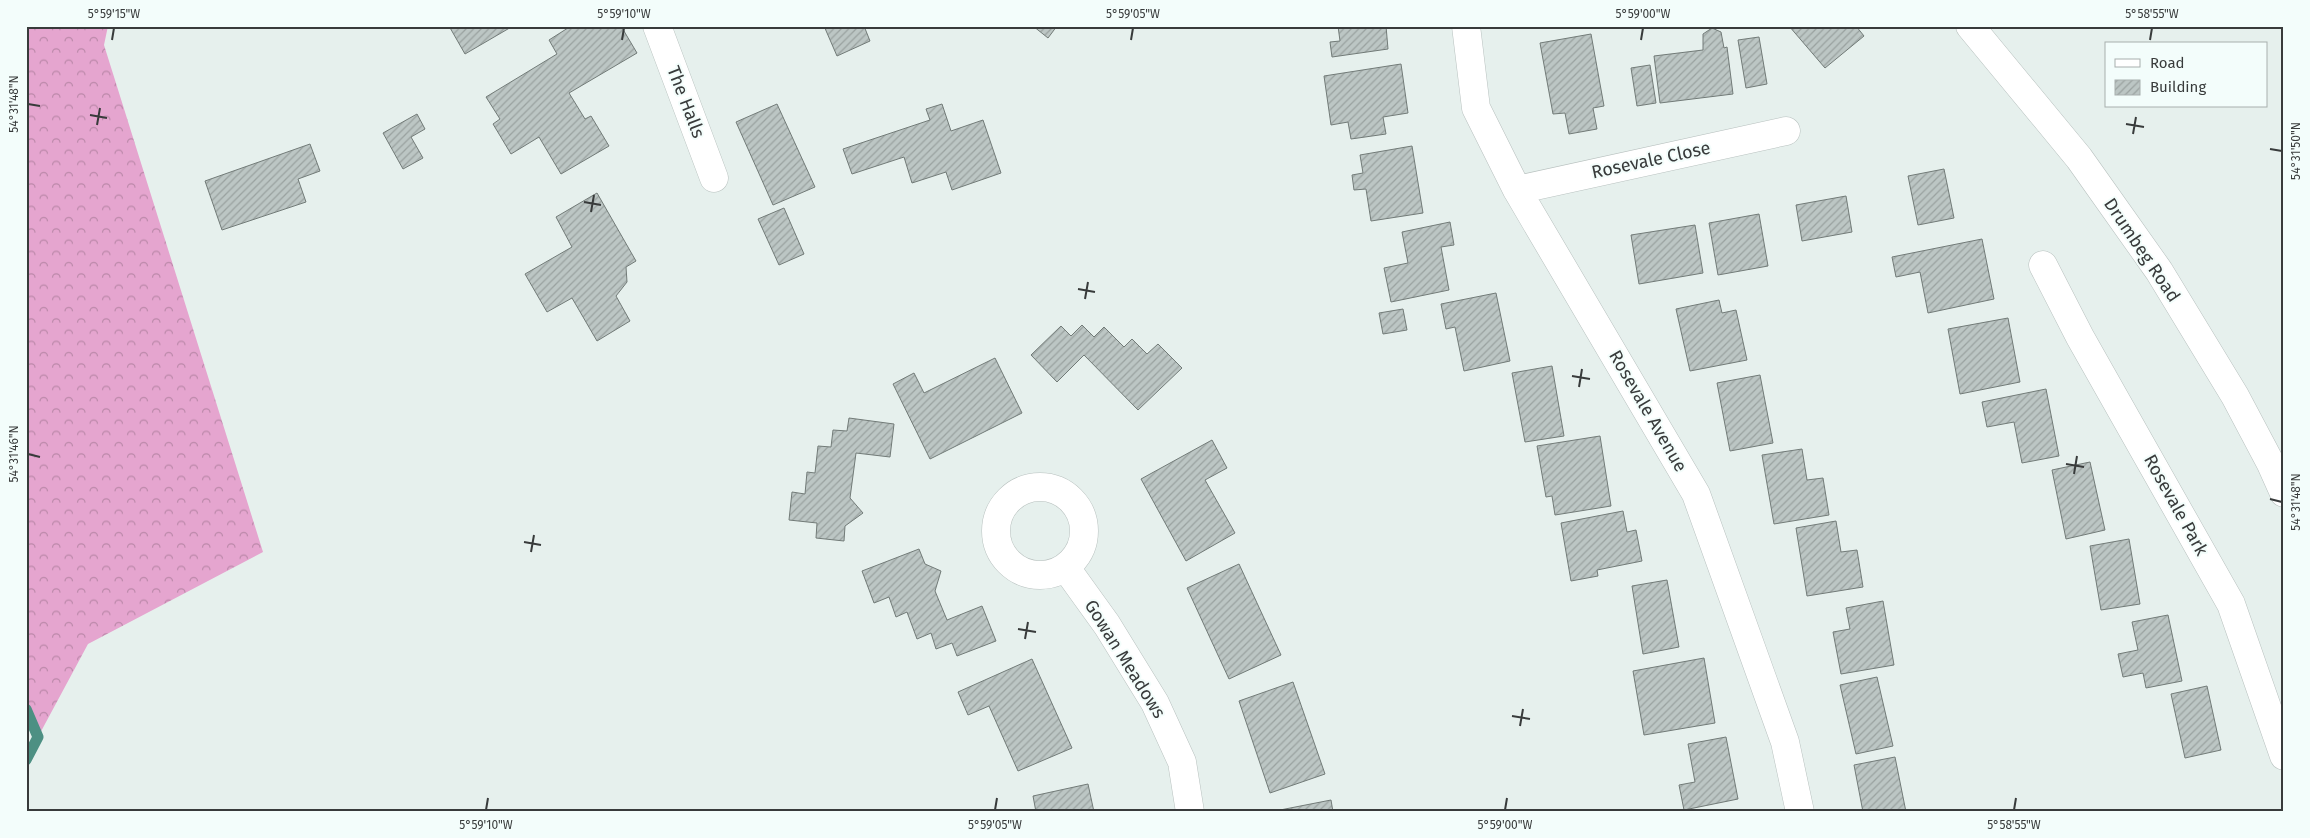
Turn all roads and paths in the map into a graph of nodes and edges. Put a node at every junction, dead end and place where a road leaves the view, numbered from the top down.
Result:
1 (657, 26) edge
2 (1466, 26) edge
3 (1970, 26) edge
4 (1786, 131) dead end
5 (714, 178) dead end
6 (1517, 190) junction
7 (2043, 265) dead end
8 (2284, 494) edge
9 (1066, 568) dead end
10 (2284, 756) edge
11 (1190, 812) edge
12 (1800, 812) edge

1 - 5 street, The Halls
2 - 6 street, Rosevale Avenue
3 - 8 street, Drumbeg Road
4 - 6 street, Rosevale Close
6 - 12 street, Rosevale Avenue
7 - 10 street, Rosevale Park
9 - 11 street, Gowan Meadows

